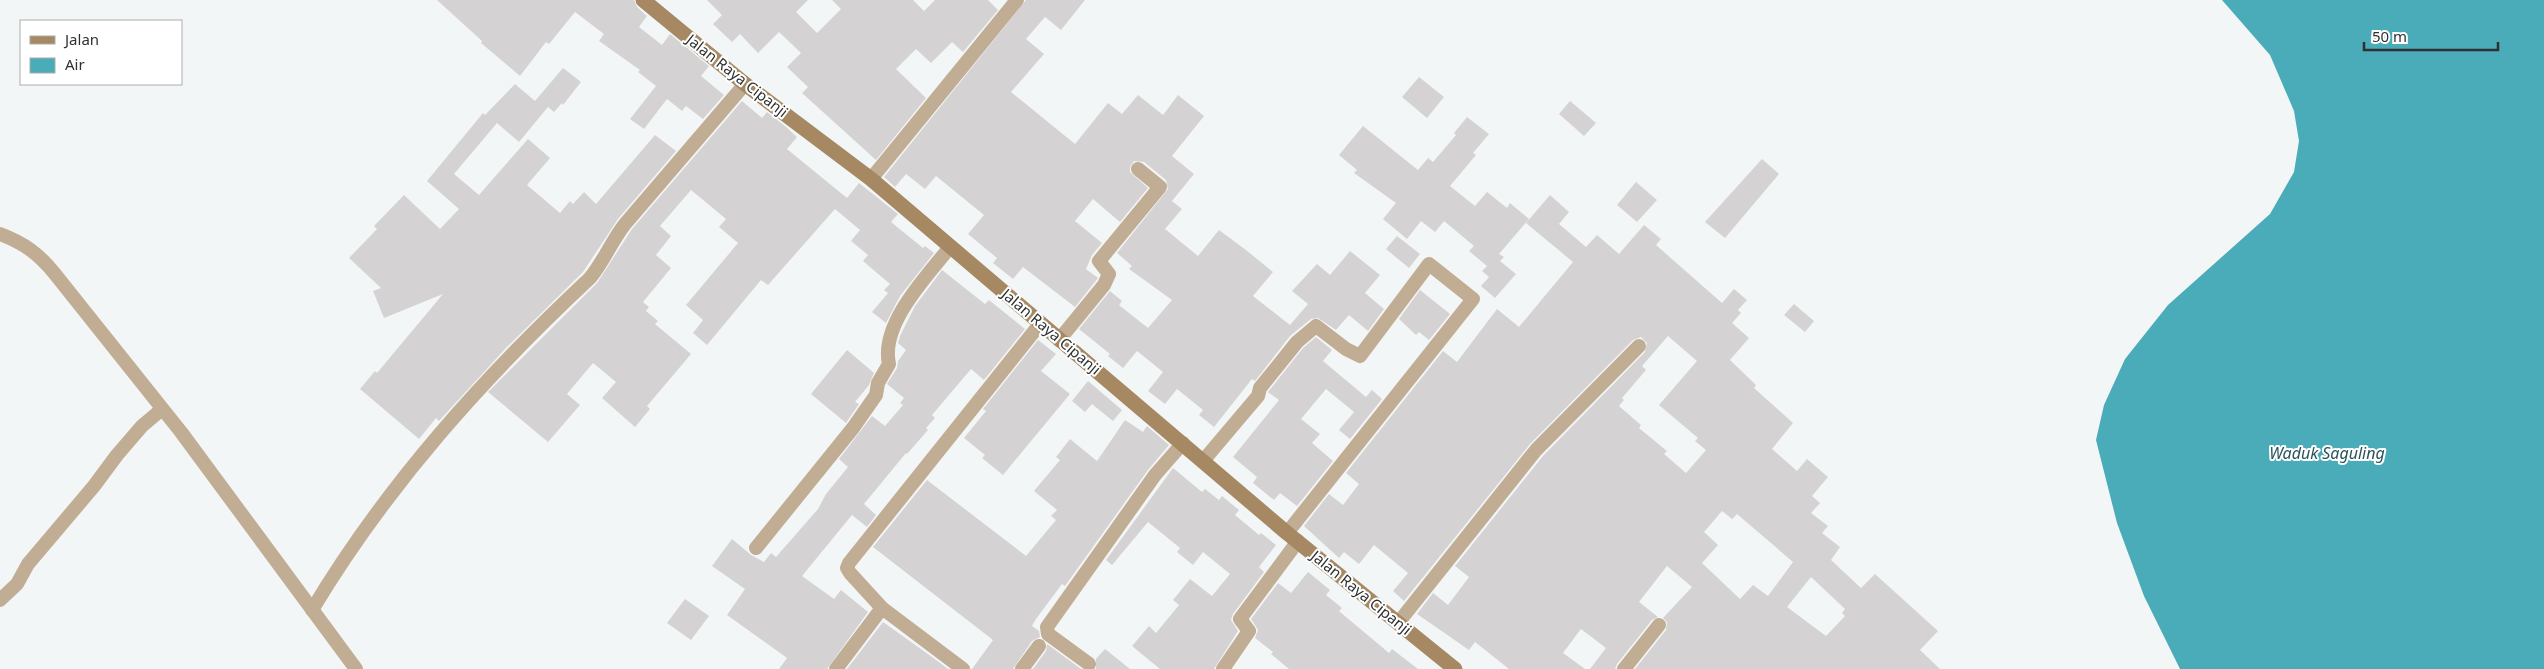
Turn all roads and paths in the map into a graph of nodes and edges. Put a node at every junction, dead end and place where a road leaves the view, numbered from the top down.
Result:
1 (643, 0) edge
2 (1017, 0) edge
3 (745, 84) junction
4 (1138, 169) dead end
5 (871, 179) junction
6 (0, 234) edge
7 (950, 247) junction
8 (1040, 324) junction
9 (1059, 340) junction
10 (1639, 346) dead end
11 (162, 410) junction
12 (1183, 443) junction
13 (1203, 460) junction
14 (1292, 537) junction
15 (756, 548) dead end
16 (0, 600) edge
17 (882, 608) junction
18 (312, 610) junction
19 (1398, 623) junction
20 (1659, 625) dead end
21 (1039, 646) dead end
22 (1089, 664) dead end
23 (356, 669) edge
24 (836, 669) edge
25 (963, 669) edge
26 (1022, 669) edge
27 (1223, 669) edge
28 (1454, 669) edge
29 (1624, 669) edge

1 - 3 main road, Jalan Raya Cipanji
2 - 5 street
3 - 5 main road, Jalan Raya Cipanji
3 - 18 street
4 - 9 street
5 - 7 main road, Jalan Raya Cipanji
6 - 11 street
7 - 8 main road, Jalan Raya Cipanji
7 - 15 street
8 - 9 main road, Jalan Raya Cipanji
8 - 17 street
9 - 12 main road, Jalan Raya Cipanji
10 - 19 street
11 - 16 street
11 - 18 street
12 - 13 main road, Jalan Raya Cipanji
12 - 22 street
13 - 14 main road, Jalan Raya Cipanji
13 - 14 street
14 - 19 main road, Jalan Raya Cipanji
14 - 27 street
17 - 24 street
17 - 25 street
18 - 23 street
19 - 28 main road, Jalan Raya Cipanji
20 - 29 street
21 - 26 street

